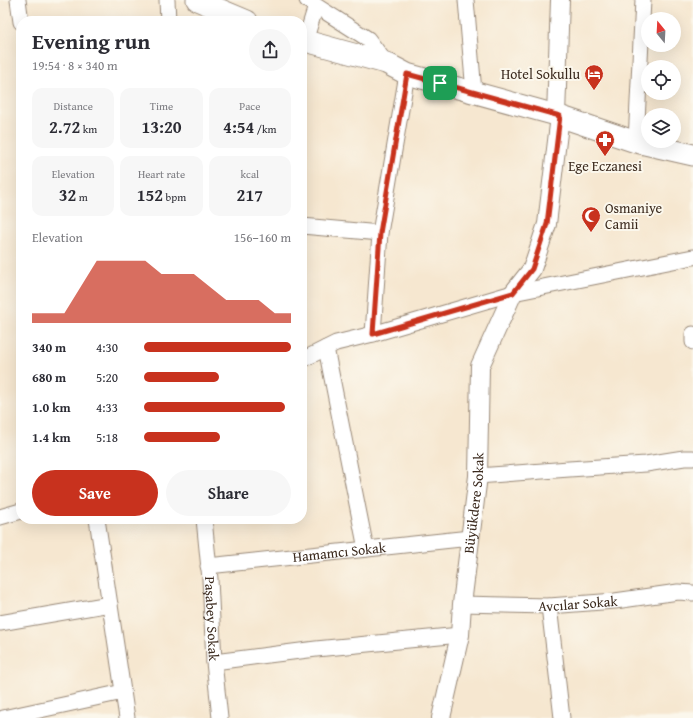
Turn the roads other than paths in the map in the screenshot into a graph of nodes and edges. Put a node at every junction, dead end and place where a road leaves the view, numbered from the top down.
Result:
1 (18, 0) edge
2 (167, 0) edge
3 (197, 0) edge
4 (466, 0) edge
5 (560, 0) edge
6 (643, 0) edge
7 (312, 3) edge
8 (20, 16) edge
9 (168, 16) edge
10 (235, 16) edge
11 (307, 27) edge
12 (307, 41) edge
13 (364, 47) junction
14 (407, 74) junction
15 (474, 92) junction
16 (558, 116) junction
17 (636, 142) junction
18 (693, 155) edge
19 (307, 226) edge
20 (380, 233) junction
21 (693, 256) edge
22 (513, 293) junction
23 (373, 334) junction
24 (693, 334) edge
25 (693, 342) edge
26 (326, 348) junction
27 (307, 358) edge
28 (693, 458) edge
29 (478, 476) junction
30 (16, 513) edge
31 (0, 518) edge
32 (98, 524) edge
33 (204, 524) edge
34 (470, 538) junction
35 (366, 549) junction
36 (208, 566) junction
37 (693, 593) edge
38 (110, 604) junction
39 (462, 604) junction
40 (549, 606) junction
41 (0, 623) edge
42 (460, 635) junction
43 (214, 662) junction
44 (123, 692) junction
45 (3, 718) edge
46 (127, 718) edge
47 (220, 718) edge
48 (441, 718) edge
49 (562, 718) edge

1 - 8 street
2 - 9 street
3 - 10 main road
4 - 15 street
5 - 16 street, Büyükdere Sokak
6 - 17 street
7 - 11 street
7 - 13 street
12 - 13 main road
13 - 14 main road
14 - 15 main road
14 - 20 street
15 - 16 main road
16 - 17 main road
16 - 22 street, Büyükdere Sokak
17 - 18 main road
19 - 20 street
20 - 23 street
21 - 22 street
22 - 23 street
22 - 29 street, Büyükdere Sokak
23 - 26 street
24 - 25 street
26 - 27 street
26 - 35 street
28 - 29 street
29 - 34 street, Büyükdere Sokak
30 - 31 street
32 - 38 street
33 - 36 street, Paşabey Sokak
34 - 35 street, Hamamcı Sokak
34 - 39 street, Büyükdere Sokak
35 - 36 street, Hamamcı Sokak
36 - 43 street, Paşabey Sokak
37 - 40 street, Avcılar Sokak
38 - 41 street
38 - 44 street
39 - 40 street, Avcılar Sokak
39 - 42 street, Büyükdere Sokak
40 - 49 street
42 - 43 street
42 - 48 street, Büyükdere Sokak
43 - 47 street, Paşabey Sokak
44 - 45 street
44 - 46 street

